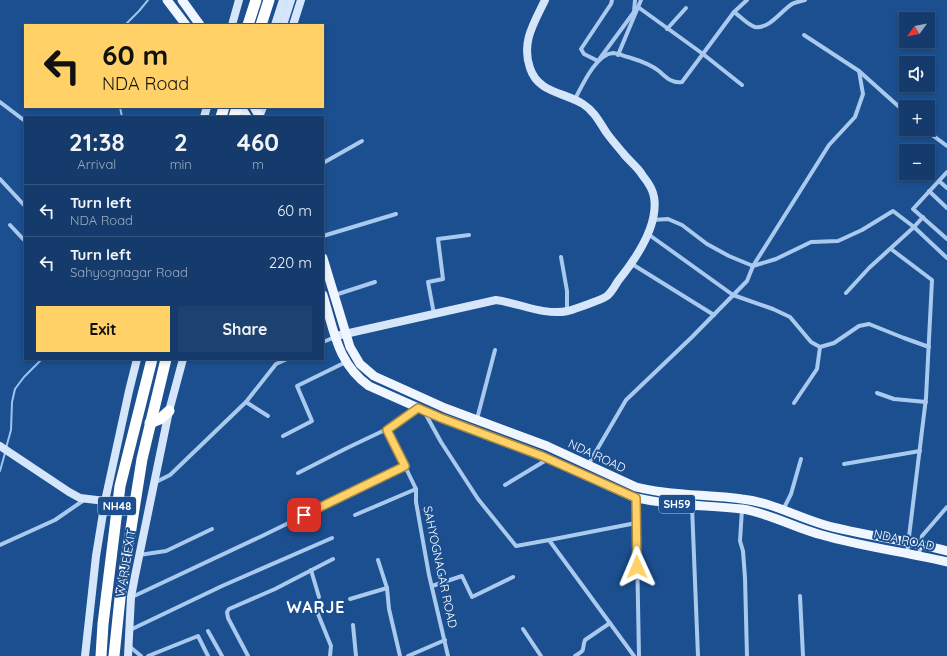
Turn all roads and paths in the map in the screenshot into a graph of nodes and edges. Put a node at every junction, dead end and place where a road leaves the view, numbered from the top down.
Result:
1 (166, 0) edge
2 (182, 0) edge
3 (239, 0) edge
4 (256, 0) edge
5 (269, 0) edge
6 (283, 0) edge
7 (291, 0) edge
8 (301, 0) edge
9 (545, 0) edge
10 (612, 0) edge
11 (635, 0) edge
12 (641, 0) edge
13 (747, 0) edge
14 (805, 0) edge
15 (638, 7) junction
16 (686, 8) dead end
17 (734, 12) junction
18 (185, 24) edge
19 (199, 24) edge
20 (232, 24) edge
21 (248, 24) edge
22 (261, 24) edge
23 (275, 24) edge
24 (283, 24) edge
25 (293, 24) edge
26 (667, 29) junction
27 (804, 35) dead end
28 (703, 54) junction
29 (618, 55) junction
30 (598, 61) junction
31 (859, 71) junction
32 (742, 85) dead end
33 (574, 100) junction
34 (0, 102) edge
35 (899, 107) edge
36 (243, 108) edge
37 (254, 113) edge
38 (24, 120) edge
39 (933, 136) edge
40 (362, 141) dead end
41 (947, 146) edge
42 (324, 162) edge
43 (947, 172) edge
44 (0, 179) edge
45 (939, 180) junction
46 (947, 188) edge
47 (930, 191) junction
48 (24, 205) edge
49 (947, 208) edge
50 (396, 214) dead end
51 (923, 218) junction
52 (652, 220) junction
53 (10, 225) dead end
54 (914, 227) junction
55 (469, 234) dead end
56 (648, 234) junction
57 (324, 236) edge
58 (947, 239) edge
59 (24, 240) edge
60 (891, 249) junction
61 (561, 256) dead end
62 (947, 258) edge
63 (324, 261) edge
64 (632, 264) junction
65 (753, 266) junction
66 (375, 282) dead end
67 (846, 293) dead end
68 (334, 295) junction
69 (734, 295) junction
70 (324, 302) edge
71 (567, 311) junction
72 (434, 315) junction
73 (714, 315) junction
74 (326, 316) edge
75 (346, 334) junction
76 (336, 336) junction
77 (324, 342) edge
78 (929, 347) junction
79 (820, 348) junction
80 (495, 350) dead end
81 (137, 360) edge
82 (152, 360) edge
83 (166, 360) edge
84 (183, 360) edge
85 (285, 360) edge
86 (346, 362) junction
87 (877, 393) dead end
88 (424, 399) junction
89 (246, 402) junction
90 (926, 402) junction
91 (794, 403) dead end
92 (421, 409) junction
93 (169, 411) junction
94 (268, 416) dead end
95 (477, 420) junction
96 (150, 423) junction
97 (387, 430) junction
98 (283, 436) dead end
99 (0, 446) edge
100 (920, 451) junction
101 (548, 459) junction
102 (801, 460) dead end
103 (844, 464) dead end
104 (587, 465) junction
105 (405, 466) junction
106 (298, 473) dead end
107 (154, 483) junction
108 (506, 485) dead end
109 (636, 487) junction
110 (416, 489) junction
111 (86, 498) junction
112 (636, 498) junction
113 (742, 499) junction
114 (105, 502) junction
115 (692, 506) junction
116 (947, 507) edge
117 (742, 509) junction
118 (783, 510) junction
119 (355, 515) dead end
120 (636, 523) junction
121 (212, 529) dead end
122 (332, 538) dead end
123 (549, 540) junction
124 (908, 542) junction
125 (921, 544) junction
126 (0, 545) edge
127 (947, 551) edge
128 (907, 553) junction
129 (139, 555) junction
130 (919, 555) junction
131 (333, 559) dead end
132 (378, 560) dead end
133 (947, 562) edge
134 (311, 570) junction
135 (513, 577) dead end
136 (432, 586) junction
137 (387, 588) junction
138 (800, 596) dead end
139 (132, 597) junction
140 (319, 597) dead end
141 (350, 599) dead end
142 (316, 609) dead end
143 (610, 623) junction
144 (353, 625) dead end
145 (130, 630) junction
146 (524, 630) dead end
147 (208, 631) dead end
148 (445, 640) junction
149 (129, 646) junction
150 (86, 656) edge
151 (100, 656) edge
152 (114, 656) edge
153 (128, 656) edge
154 (141, 656) edge
155 (148, 656) edge
156 (208, 656) edge
157 (222, 656) edge
158 (248, 656) edge
159 (330, 656) edge
160 (356, 656) edge
161 (400, 656) edge
162 (408, 656) edge
163 (448, 656) edge
164 (541, 656) edge
165 (574, 656) edge
166 (634, 656) edge
167 (639, 656) edge
168 (698, 656) edge
169 (747, 656) edge
170 (803, 656) edge

1 - 18 main road
2 - 19 main road
3 - 20 street
4 - 21 highway
5 - 22 highway
6 - 23 street
7 - 24 street
8 - 25 street
9 - 33 street
10 - 30 street
11 - 30 street
12 - 15 street
13 - 17 street
14 - 17 street
15 - 26 street
15 - 29 street
16 - 26 street
17 - 28 street
26 - 28 street
27 - 31 street
28 - 29 street
28 - 32 street
29 - 30 street
30 - 33 street
31 - 35 street
31 - 65 street
33 - 52 street
34 - 38 street
36 - 37 main road
39 - 41 street
40 - 42 street
43 - 45 street
44 - 48 street
45 - 46 street
45 - 47 street
47 - 49 street
47 - 51 street
50 - 57 street
51 - 54 street
51 - 58 street
52 - 56 street
52 - 65 street
53 - 59 street
54 - 60 street
54 - 62 street
54 - 65 street
55 - 72 street
56 - 64 street
56 - 69 street
60 - 67 street
60 - 78 street
61 - 71 street
63 - 68 main road, NDA ROAD / SH59
64 - 71 street
64 - 73 street
65 - 69 street
66 - 68 street
68 - 75 main road, NDA ROAD / SH59
69 - 73 street
69 - 79 street
70 - 74 main road, SH59
71 - 72 street
72 - 75 street
73 - 104 street
74 - 76 main road, SH59
75 - 76 street
75 - 88 main road, NDA ROAD / SH59
76 - 77 street
76 - 86 main road, NDA ROAD / SH59
78 - 79 street
78 - 90 street
79 - 91 street
80 - 95 street
81 - 114 street
82 - 151 highway, NH48
83 - 96 highway, NH48
84 - 93 street, WARJE EXIT
85 - 89 street
86 - 92 main road, NDA ROAD / SH59
86 - 98 street
87 - 90 street
88 - 92 main road
88 - 95 main road, NDA ROAD / SH59
89 - 94 street
89 - 107 street
90 - 100 street
92 - 97 street
92 - 101 main road, NDA ROAD / SH59
92 - 123 street
93 - 96 highway
93 - 107 street, WARJE EXIT
95 - 104 main road, NDA ROAD / SH59
96 - 152 highway, NH48
97 - 105 street, SAHYOGNAGAR ROAD
97 - 106 street
99 - 111 street
100 - 103 street
100 - 124 street
101 - 108 street
101 - 112 main road, NDA ROAD / SH59
102 - 118 street
104 - 109 main road, NDA ROAD / SH59
105 - 110 street, SAHYOGNAGAR ROAD
105 - 139 street
107 - 129 street, WARJE EXIT
109 - 112 street
109 - 113 main road, NDA ROAD / SH59
110 - 119 street
110 - 136 street, SAHYOGNAGAR ROAD
111 - 114 street
111 - 126 street
112 - 115 main road, NDA ROAD / SH59
112 - 120 street
113 - 117 street
113 - 118 main road, NDA ROAD / SH59
114 - 150 street
115 - 117 main road, NDA ROAD / SH59
115 - 168 street
116 - 125 street
117 - 128 main road, NDA ROAD / SH59
117 - 169 street
118 - 124 main road, NDA ROAD / SH59
120 - 123 street
120 - 167 street
121 - 129 street
122 - 145 street
123 - 143 street
124 - 125 main road, NDA ROAD / SH59
124 - 128 street
125 - 127 main road, NDA ROAD / SH59
125 - 130 street
128 - 130 main road, NDA ROAD / SH59
129 - 139 street, WARJE EXIT
130 - 133 main road, NDA ROAD / SH59
131 - 134 street
132 - 137 street
134 - 140 street
134 - 158 street
135 - 136 street
136 - 148 street, SAHYOGNAGAR ROAD
137 - 141 street
137 - 161 street
138 - 170 street
139 - 145 street, WARJE EXIT
142 - 159 street
143 - 165 street
143 - 166 street
144 - 160 street
145 - 149 street, WARJE EXIT
146 - 164 street
147 - 157 street
148 - 162 street
148 - 163 street, SAHYOGNAGAR ROAD
149 - 153 street, WARJE EXIT
149 - 154 street
155 - 156 street

